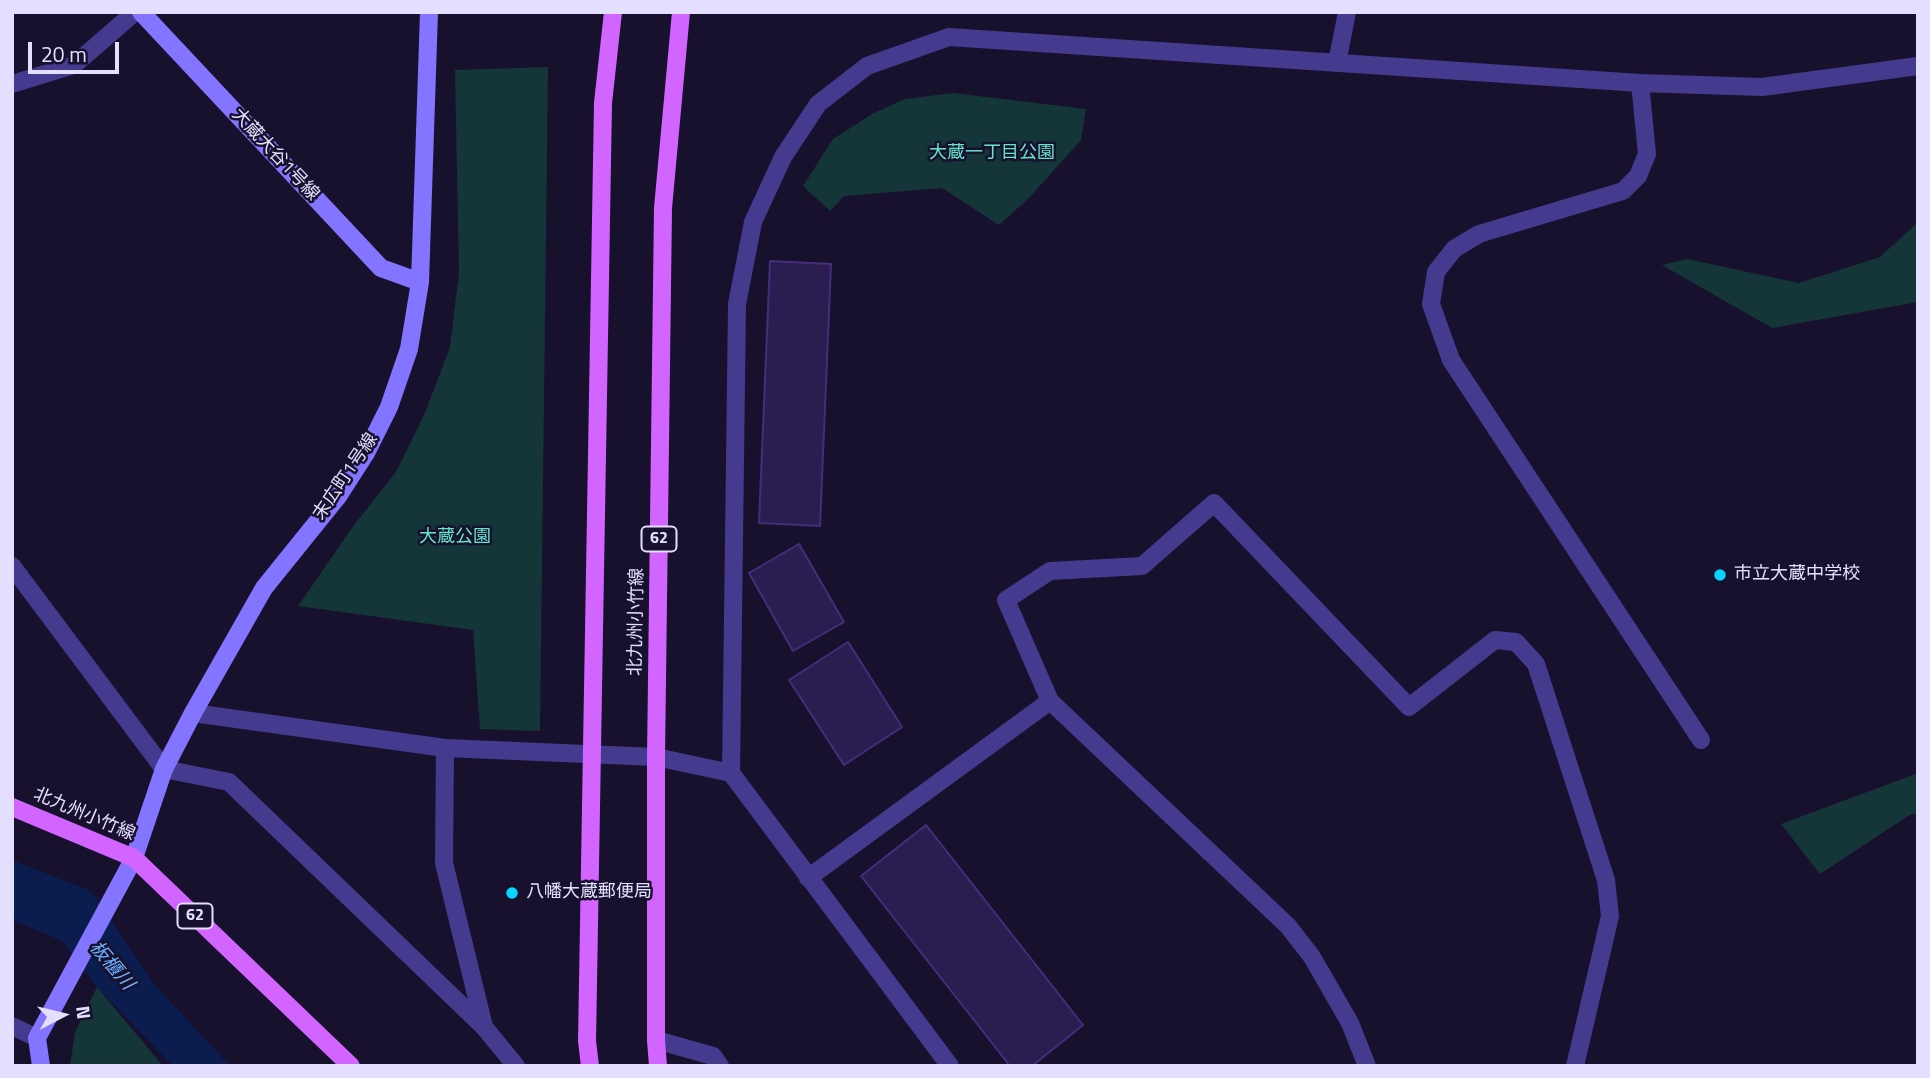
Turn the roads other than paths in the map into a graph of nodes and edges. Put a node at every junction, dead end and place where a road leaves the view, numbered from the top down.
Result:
1 (135, 12) edge
2 (141, 12) edge
3 (429, 12) edge
4 (613, 12) edge
5 (681, 12) edge
6 (1347, 12) edge
7 (1337, 63) junction
8 (1918, 66) edge
9 (1640, 83) junction
10 (12, 84) edge
11 (420, 282) junction
12 (12, 566) edge
13 (1050, 701) junction
14 (192, 713) junction
15 (1701, 740) dead end
16 (445, 748) junction
17 (591, 754) junction
18 (656, 757) junction
19 (164, 769) junction
20 (731, 773) junction
21 (12, 807) edge
22 (134, 858) junction
23 (808, 878) junction
24 (12, 1026) edge
25 (484, 1027) junction
26 (37, 1038) junction
27 (656, 1040) junction
28 (41, 1066) edge
29 (351, 1066) edge
30 (516, 1066) edge
31 (590, 1066) edge
32 (659, 1066) edge
33 (720, 1066) edge
34 (950, 1066) edge
35 (1367, 1066) edge
36 (1575, 1066) edge

1 - 10 street
2 - 11 street, 大蔵大谷1号線
3 - 11 street, 末広町1号線
4 - 17 main road
5 - 18 main road, 北九州小竹線 / 62
6 - 7 street
7 - 9 street
7 - 20 street
8 - 9 street
9 - 15 street
11 - 14 street, 末広町1号線
12 - 19 street
13 - 23 street
13 - 35 street
13 - 36 street
14 - 16 street
14 - 19 street, 末広町1号線
16 - 17 street
16 - 25 street
17 - 18 street
17 - 31 main road
18 - 20 street
18 - 27 main road, 北九州小竹線 / 62
19 - 22 street, 末広町1号線
19 - 25 street
20 - 23 street
21 - 22 main road, 北九州小竹線 / 62
22 - 26 street, 末広町1号線
22 - 29 main road, 北九州小竹線 / 62
23 - 34 street
24 - 26 street
25 - 30 street
26 - 28 street
27 - 32 main road, 北九州小竹線 / 62
27 - 33 street

